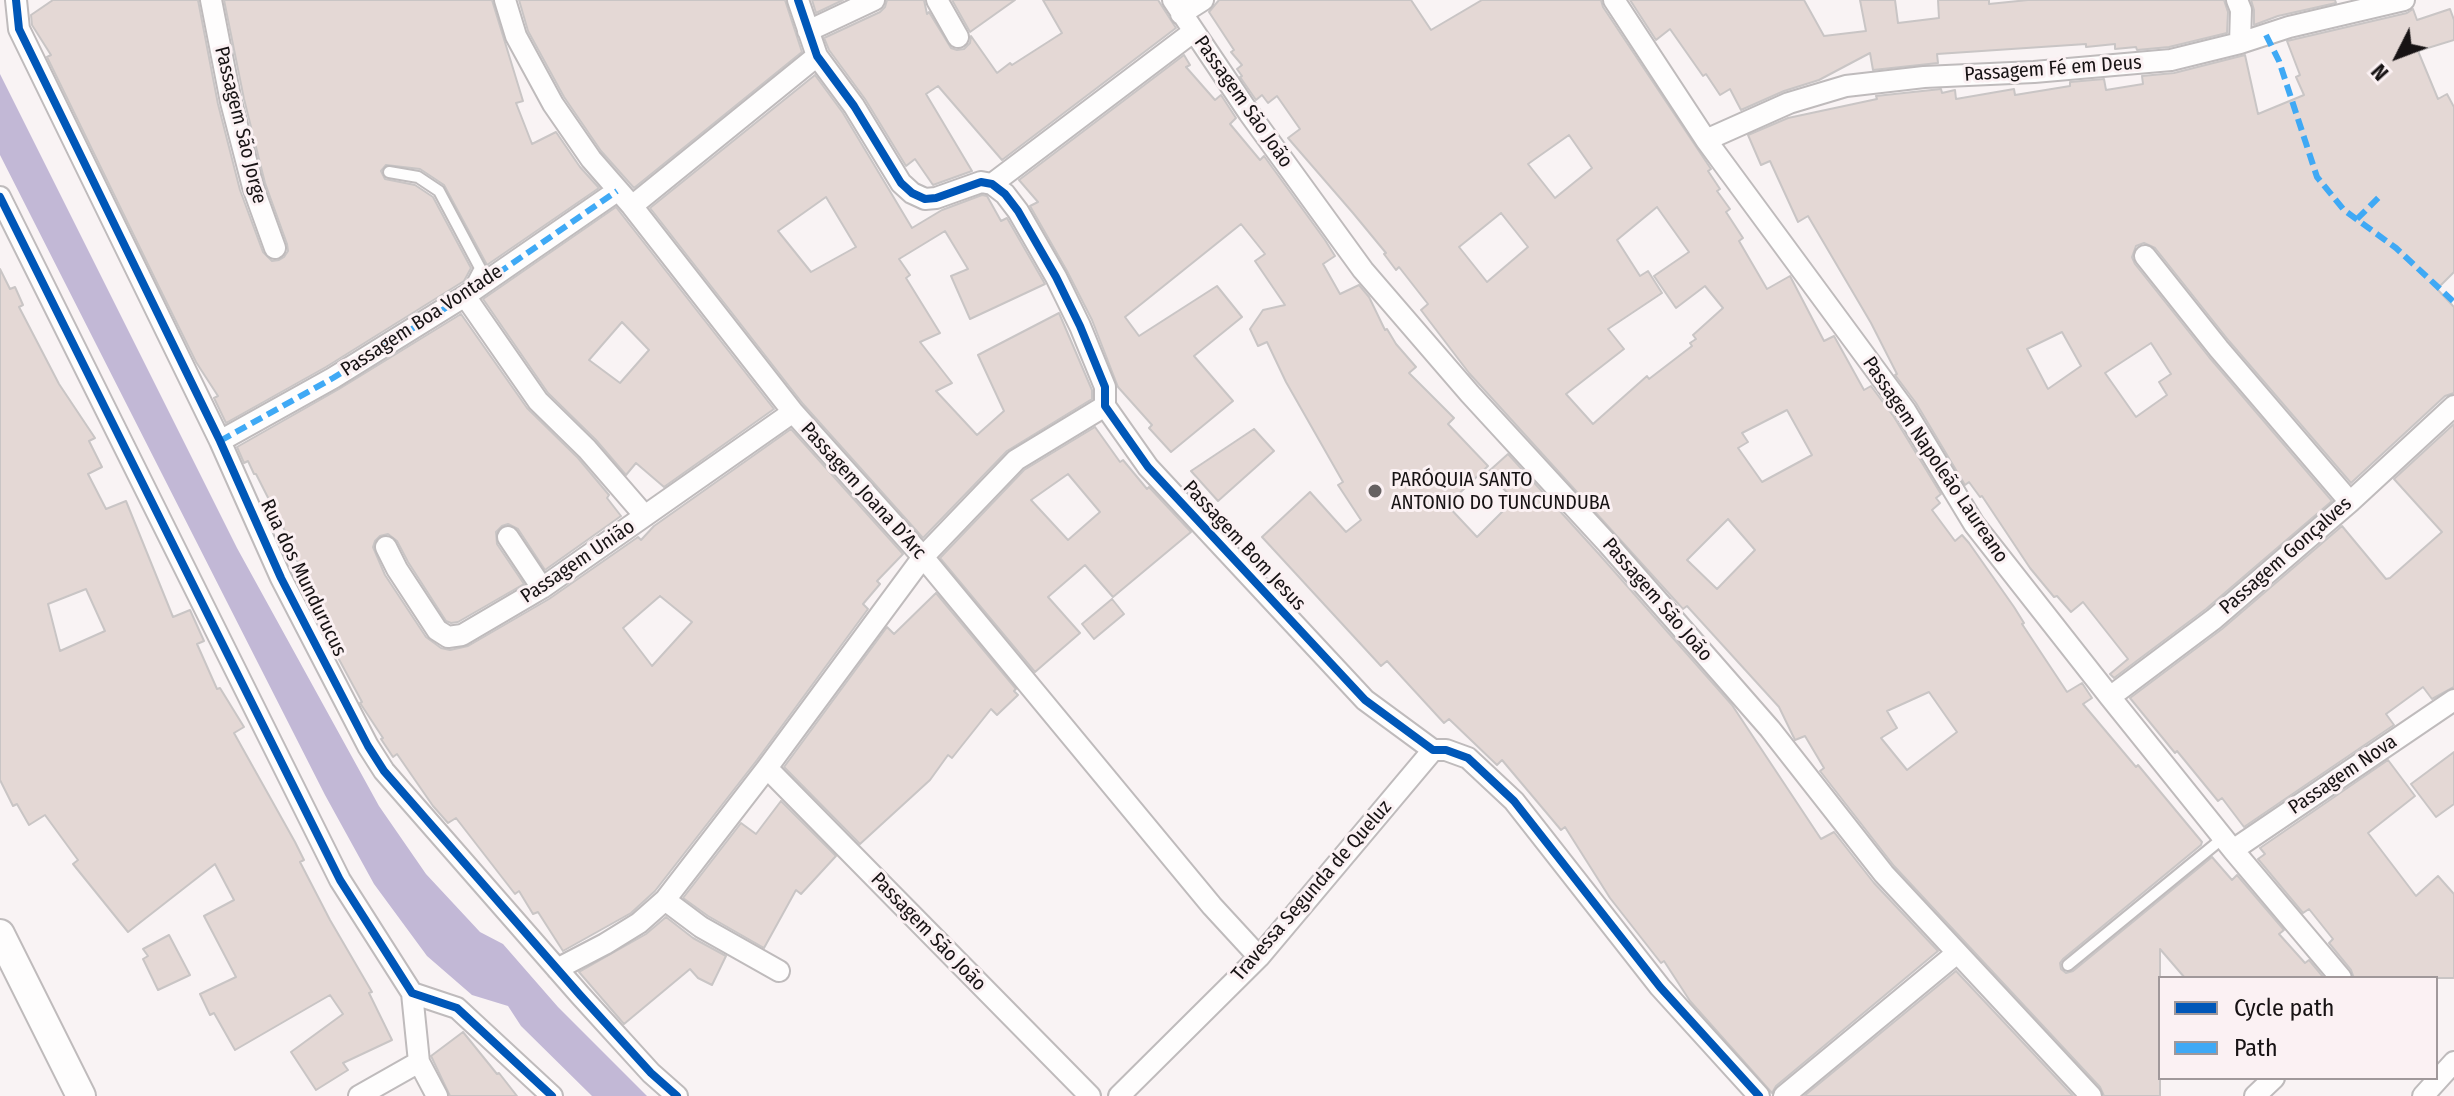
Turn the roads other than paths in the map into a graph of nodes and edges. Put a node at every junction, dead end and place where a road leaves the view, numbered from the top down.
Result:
1 (16, 0) edge
2 (211, 0) edge
3 (505, 0) edge
4 (798, 0) edge
5 (874, 0) edge
6 (937, 0) edge
7 (1203, 0) edge
8 (1614, 0) edge
9 (2237, 0) edge
10 (2404, 0) edge
11 (1177, 7) edge
12 (808, 31) junction
13 (1193, 32) junction
14 (958, 37) dead end
15 (2240, 43) junction
16 (817, 56) junction
17 (1706, 140) junction
18 (389, 172) dead end
19 (992, 184) junction
20 (617, 191) junction
21 (0, 197) edge
22 (632, 206) junction
23 (275, 248) dead end
24 (2145, 256) dead end
25 (465, 296) junction
26 (1105, 406) junction
27 (2454, 406) edge
28 (793, 412) junction
29 (220, 441) junction
30 (2350, 502) junction
31 (645, 516) junction
32 (508, 537) dead end
33 (386, 547) dead end
34 (923, 557) junction
35 (542, 588) junction
36 (2110, 697) junction
37 (2454, 700) edge
38 (1433, 750) junction
39 (767, 768) junction
40 (2228, 844) junction
41 (665, 900) junction
42 (0, 934) edge
43 (1957, 953) junction
44 (1259, 957) junction
45 (2068, 965) dead end
46 (557, 969) junction
47 (779, 971) dead end
48 (2339, 976) edge
49 (412, 993) junction
50 (419, 1062) junction
51 (2454, 1062) edge
52 (2272, 1080) edge
53 (2430, 1089) edge
54 (81, 1096) edge
55 (359, 1096) edge
56 (437, 1096) edge
57 (552, 1096) edge
58 (677, 1096) edge
59 (1090, 1096) edge
60 (1119, 1096) edge
61 (1759, 1096) edge
62 (1784, 1096) edge
63 (2091, 1096) edge
64 (2255, 1096) edge

1 - 29 street, Rua dos Mundurucus
2 - 23 street, Passagem São Jorge
3 - 20 street, Passagem Joana D’Arc
4 - 12 street
5 - 12 street
6 - 14 street
7 - 11 street
8 - 17 street, Passagem Napoleão Laureano
9 - 15 street
10 - 15 street, Passagem Fé em Deus
11 - 13 street, Passagem São João
12 - 16 street
13 - 19 street
13 - 43 street, Passagem São João
15 - 17 street, Passagem Fé em Deus
16 - 19 street
16 - 22 street
17 - 36 street, Passagem Napoleão Laureano
18 - 25 lane
19 - 26 street, Passagem Bom Jesus
20 - 22 street, Passagem Joana D’Arc
20 - 25 street, Passagem Boa Vontade
21 - 49 street
22 - 28 street, Passagem Joana D’Arc
24 - 30 street
25 - 29 street, Passagem Boa Vontade
25 - 31 street
26 - 34 street
26 - 38 street, Passagem Bom Jesus
27 - 30 street, Passagem Gonçalves
28 - 31 street, Passagem União
28 - 34 street, Passagem Joana D’Arc
29 - 46 street, Rua dos Mundurucus
30 - 36 street, Passagem Gonçalves
31 - 35 street, Passagem União
32 - 35 street
33 - 35 street, Passagem União
34 - 39 street
34 - 44 street, Passagem Joana D’Arc
36 - 40 street, Passagem Napoleão Laureano
37 - 40 street, Passagem Nova
38 - 44 street, Travessa Segunda de Queluz
38 - 61 street, Passagem Bom Jesus
39 - 41 street
39 - 59 street, Passagem São João
40 - 45 lane
40 - 48 street, Passagem Napoleão Laureano
41 - 46 street
41 - 47 street
42 - 54 street
43 - 62 street
43 - 63 street, Passagem São João
44 - 60 street, Travessa Segunda de Queluz
46 - 58 street, Rua dos Mundurucus
49 - 50 street
49 - 57 street
50 - 55 street
50 - 56 street
51 - 53 street
52 - 64 street

